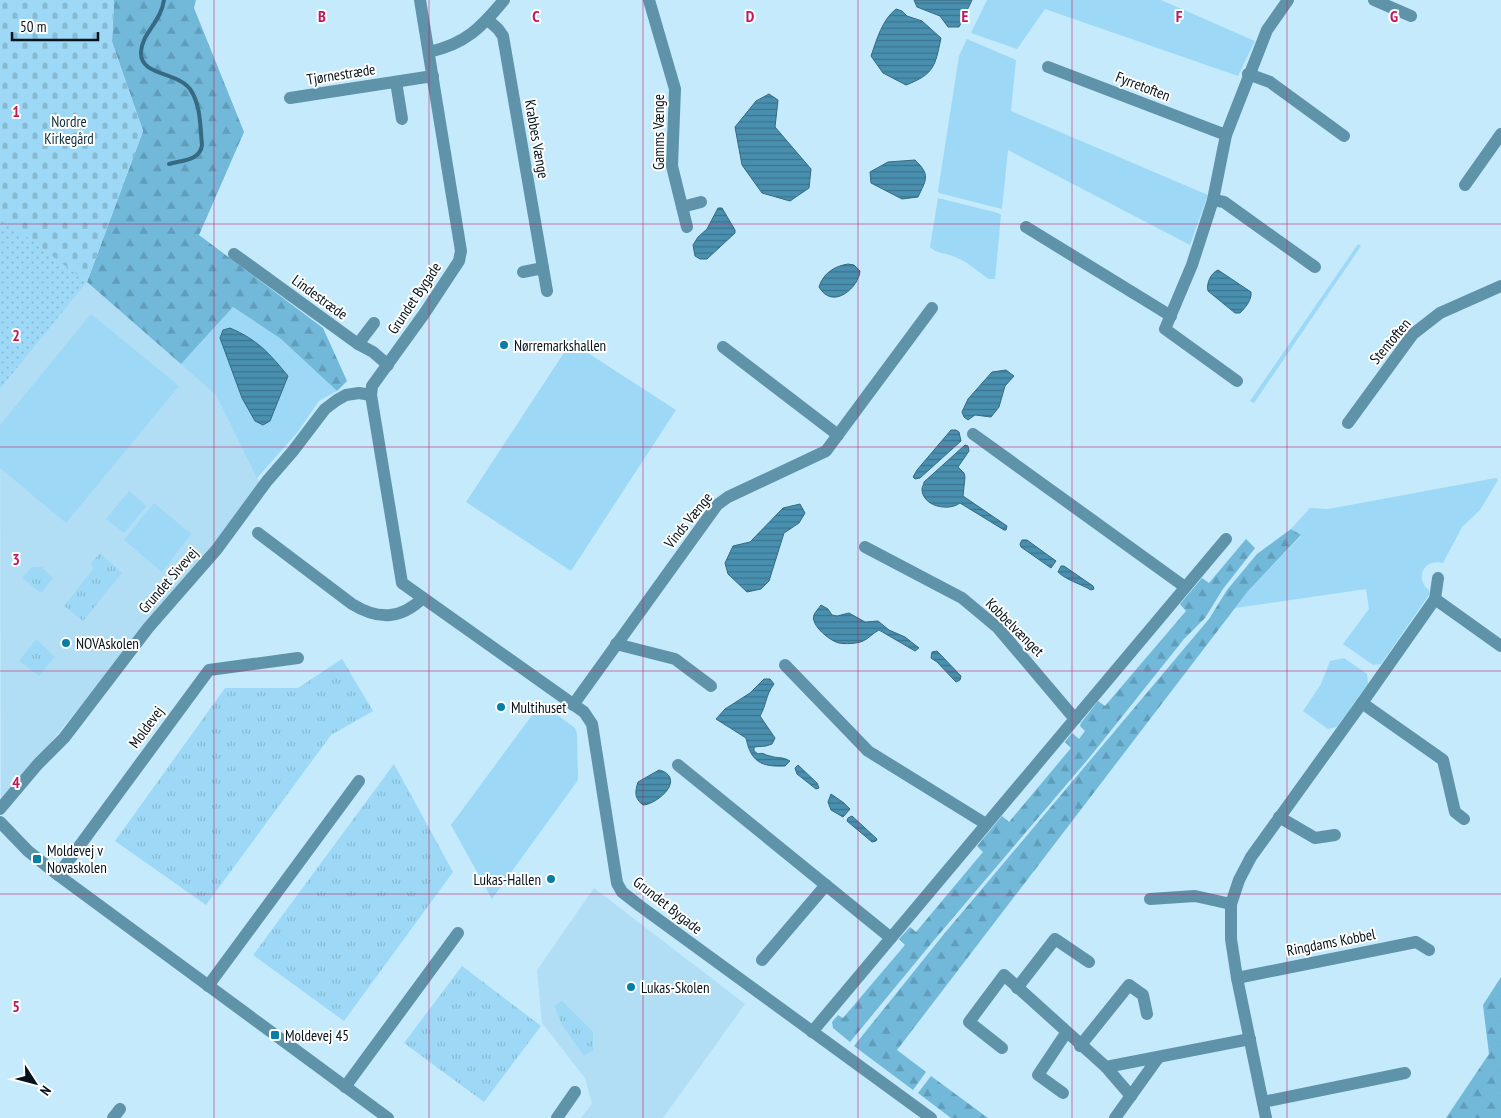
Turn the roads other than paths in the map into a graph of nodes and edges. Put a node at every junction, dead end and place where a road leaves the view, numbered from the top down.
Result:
1 (420, 0) edge
2 (504, 0) edge
3 (649, 0) edge
4 (1288, 0) edge
5 (1374, 0) edge
6 (1411, 16) dead end
7 (488, 20) junction
8 (429, 52) junction
9 (1048, 67) dead end
10 (1248, 74) junction
11 (433, 76) junction
12 (396, 82) junction
13 (290, 98) dead end
14 (402, 119) dead end
15 (1501, 134) edge
16 (1226, 135) junction
17 (1344, 136) dead end
18 (1465, 185) dead end
19 (1213, 200) junction
20 (701, 202) dead end
21 (682, 207) junction
22 (687, 227) dead end
23 (1026, 227) dead end
24 (234, 254) dead end
25 (1315, 267) dead end
26 (543, 268) junction
27 (523, 272) dead end
28 (1501, 286) edge
29 (547, 291) dead end
30 (932, 308) dead end
31 (1171, 316) junction
32 (374, 323) dead end
33 (358, 344) junction
34 (723, 347) dead end
35 (388, 365) junction
36 (1237, 381) dead end
37 (371, 394) junction
38 (1348, 424) dead end
39 (973, 434) dead end
40 (838, 435) junction
41 (258, 533) dead end
42 (1226, 539) dead end
43 (865, 546) dead end
44 (1438, 578) dead end
45 (1185, 587) junction
46 (423, 598) junction
47 (1435, 599) junction
48 (616, 644) junction
49 (1501, 646) edge
50 (298, 658) dead end
51 (785, 665) dead end
52 (711, 686) dead end
53 (1362, 703) junction
54 (573, 704) junction
55 (1075, 719) junction
56 (678, 765) dead end
57 (359, 781) dead end
58 (0, 809) edge
59 (1279, 817) junction
60 (1464, 819) dead end
61 (0, 822) edge
62 (986, 824) junction
63 (1335, 835) dead end
64 (58, 875) junction
65 (826, 885) junction
66 (1150, 899) dead end
67 (1231, 904) junction
68 (458, 933) dead end
69 (891, 938) junction
70 (1429, 950) dead end
71 (762, 960) dead end
72 (1089, 962) dead end
73 (1237, 978) junction
74 (208, 986) junction
75 (1017, 988) junction
76 (1147, 1014) dead end
77 (812, 1032) junction
78 (1066, 1033) junction
79 (1250, 1039) junction
80 (1080, 1046) junction
81 (1002, 1048) dead end
82 (1158, 1058) junction
83 (1106, 1067) junction
84 (1405, 1073) dead end
85 (345, 1087) junction
86 (575, 1092) dead end
87 (1063, 1093) dead end
88 (1131, 1096) junction
89 (1263, 1102) junction
90 (388, 1118) edge
91 (557, 1118) edge
92 (930, 1118) edge
93 (1116, 1118) edge
94 (1266, 1118) edge

1 - 8 street, Grundet Bygade
2 - 7 street
3 - 21 street, Gamms Vænge
4 - 10 street
5 - 6 street
7 - 8 street
7 - 26 street, Krabbes Vænge
8 - 11 street, Grundet Bygade
9 - 16 street, Fyrretoften
10 - 16 street
10 - 17 street
11 - 12 street, Tjørnestræde
11 - 35 street, Grundet Bygade
12 - 13 street, Tjørnestræde
12 - 14 street, Tjørnestræde
15 - 18 street
16 - 19 street
19 - 25 street
19 - 31 street
20 - 21 street
21 - 22 street, Gamms Vænge
23 - 31 street
24 - 33 street, Lindestræde
26 - 27 street
26 - 29 street, Krabbes Vænge
28 - 38 street, Stentoften
30 - 40 street, Vinds Vænge
31 - 36 street
32 - 33 street, Grundet Bygade
33 - 35 street, Lindestræde
34 - 40 street
35 - 37 street, Grundet Bygade
37 - 46 street, Grundet Bygade
37 - 58 street, Grundet Sivevej
39 - 45 street
40 - 48 street, Vinds Vænge
41 - 46 street
42 - 45 street
43 - 55 street, Kobbelvænget
44 - 47 street
45 - 55 street
46 - 54 street, Grundet Bygade
47 - 49 street
47 - 53 street
48 - 52 street
48 - 54 street, Vinds Vænge
50 - 64 street, Moldevej
51 - 62 street
53 - 59 street
53 - 60 street
54 - 77 street, Grundet Bygade
55 - 62 street
56 - 65 street
57 - 74 street
59 - 63 street
59 - 67 street
61 - 64 street
62 - 69 street
64 - 74 street
65 - 69 street
65 - 71 street
66 - 67 street
67 - 73 street
68 - 85 street
69 - 77 street
70 - 73 street, Ringdams Kobbel
72 - 75 street
73 - 79 street
74 - 85 street
75 - 78 street
75 - 81 street
76 - 80 street
77 - 92 street, Grundet Bygade
78 - 80 street
78 - 87 street
79 - 82 street
79 - 89 street
80 - 83 street
82 - 83 street
82 - 88 street
83 - 88 street
84 - 89 street
85 - 90 street
86 - 91 street
88 - 93 street
89 - 94 street

